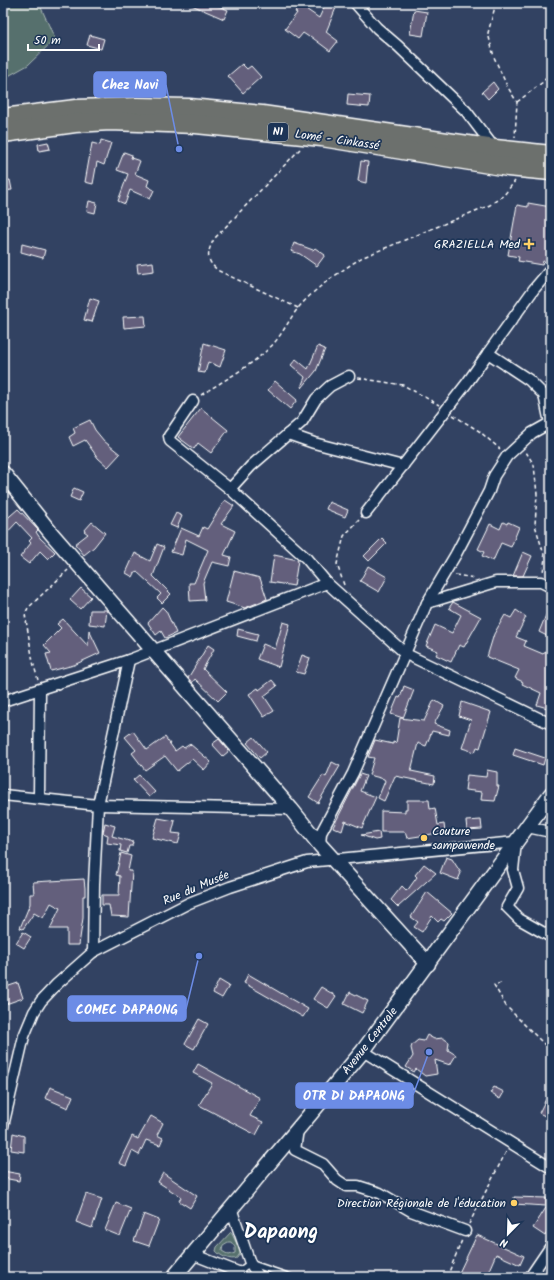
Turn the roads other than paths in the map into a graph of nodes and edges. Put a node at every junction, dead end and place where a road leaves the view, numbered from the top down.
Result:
1 (355, 3) edge
2 (3, 118) edge
3 (3, 133) edge
4 (495, 149) junction
5 (551, 155) edge
6 (551, 171) edge
7 (551, 270) edge
8 (488, 353) junction
9 (349, 376) road end
10 (547, 398) edge
11 (193, 401) road end
12 (551, 423) edge
13 (288, 434) junction
14 (402, 466) junction
15 (3, 473) edge
16 (230, 489) junction
17 (366, 513) road end
18 (327, 583) junction
19 (551, 587) edge
20 (427, 603) junction
21 (153, 650) junction
22 (406, 654) junction
23 (129, 660) junction
24 (40, 690) junction
25 (3, 701) edge
26 (551, 724) edge
27 (551, 794) edge
28 (3, 795) edge
29 (39, 797) junction
30 (98, 806) junction
31 (291, 809) junction
32 (527, 827) junction
33 (551, 832) edge
34 (516, 842) junction
35 (320, 845) junction
36 (332, 858) junction
37 (551, 937) edge
38 (93, 952) junction
39 (428, 964) junction
40 (363, 1051) junction
41 (3, 1126) edge
42 (298, 1127) junction
43 (551, 1168) edge
44 (231, 1208) junction
45 (466, 1231) road end
46 (551, 1246) edge
47 (192, 1254) junction
48 (250, 1263) junction
49 (240, 1274) edge
50 (174, 1277) edge
51 (259, 1277) edge
52 (291, 1277) edge
53 (530, 1277) edge

1 - 4 street
2 - 4 highway, Lomé - Cinkassé / N1
3 - 6 highway, Lomé - Cinkassé / N1
4 - 5 highway, Lomé - Cinkassé / N1
7 - 8 street
8 - 10 street
8 - 14 street
9 - 13 street
10 - 12 street
11 - 16 street
12 - 20 street
13 - 14 street
13 - 16 street
14 - 17 street
15 - 21 street
16 - 18 street
18 - 21 street
18 - 22 street
19 - 20 street
20 - 22 street
21 - 23 street
21 - 31 street
22 - 26 street
22 - 35 street
23 - 24 street
23 - 30 street
24 - 25 street
24 - 29 street
27 - 32 street, Avenue Centrale
28 - 29 street
29 - 30 street
30 - 31 street
30 - 38 street
31 - 35 street
32 - 33 street
32 - 34 street, Avenue Centrale
34 - 36 street, Rue du Musée
34 - 37 street
34 - 39 street, Avenue Centrale
35 - 36 street
36 - 38 street, Rue du Musée
36 - 39 street
38 - 41 street, Rue du Musée
39 - 40 street, Avenue Centrale
40 - 42 street, Avenue Centrale
40 - 43 street
42 - 44 street, Avenue Centrale
42 - 45 street
44 - 47 street, Avenue Centrale
44 - 48 street
46 - 53 street
47 - 49 street
47 - 50 street, Avenue Centrale
48 - 49 lane
48 - 51 street
48 - 52 lane

